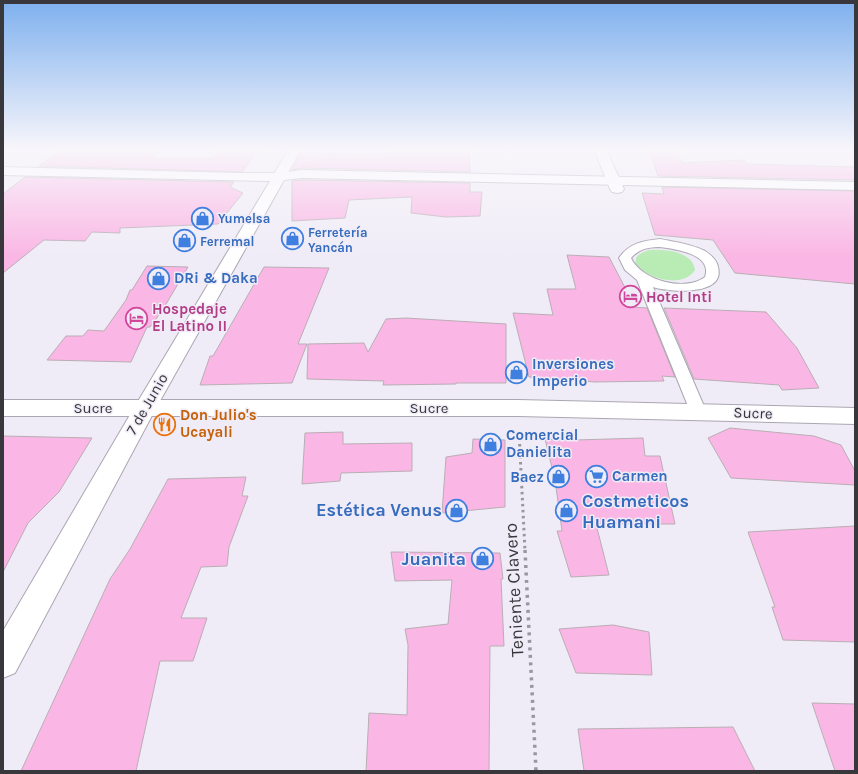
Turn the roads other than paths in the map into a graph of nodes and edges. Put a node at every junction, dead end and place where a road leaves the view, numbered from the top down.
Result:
1 (274, 185) edge
2 (617, 185) edge
3 (643, 185) edge
4 (855, 186) edge
5 (855, 194) edge
6 (643, 279) junction
7 (3, 408) edge
8 (145, 408) junction
9 (698, 411) junction
10 (852, 420) edge
11 (3, 662) edge

1 - 8 main road, 7 de Junio
2 - 5 main road
3 - 4 main road
6 - 6 lane
6 - 9 lane
7 - 8 main road, Sucre
8 - 9 main road, Sucre
8 - 11 main road, 7 de Junio
9 - 10 main road, Sucre

